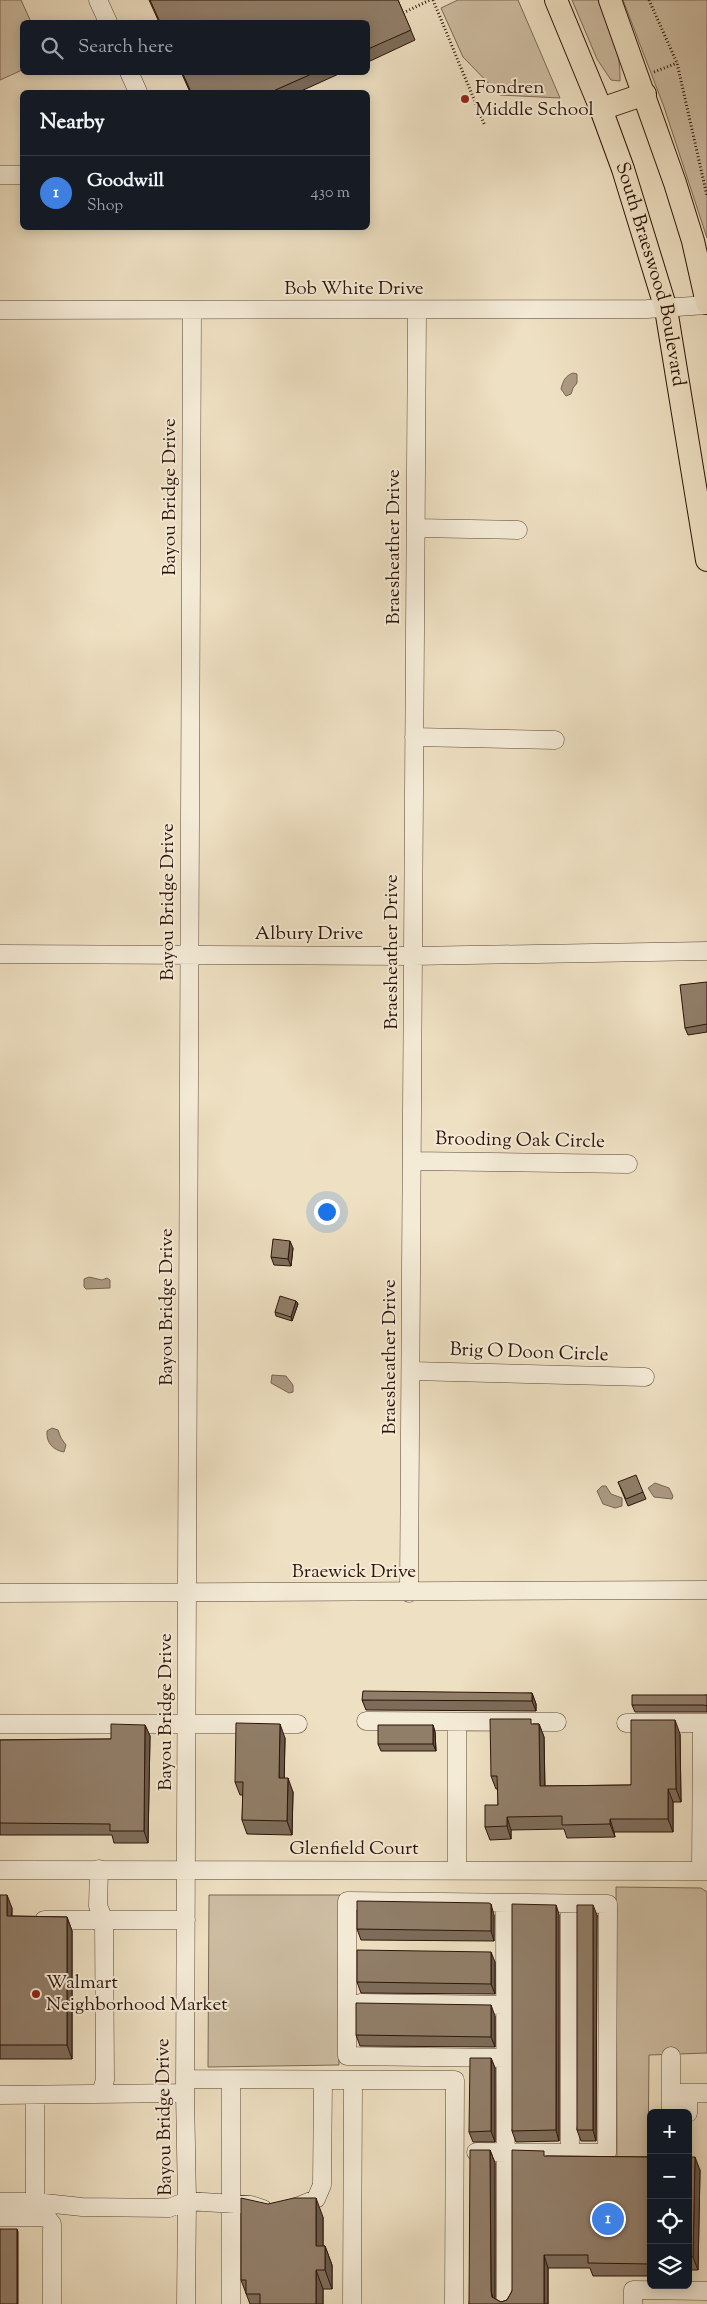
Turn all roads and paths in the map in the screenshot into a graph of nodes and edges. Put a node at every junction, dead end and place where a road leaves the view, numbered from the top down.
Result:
1 (98, 0) edge
2 (431, 0) edge
3 (556, 0) edge
4 (610, 0) edge
5 (649, 0) edge
6 (403, 13) edge
7 (107, 20) edge
8 (130, 75) edge
9 (137, 90) edge
10 (645, 94) junction
11 (601, 109) junction
12 (485, 126) dead end
13 (0, 175) edge
14 (20, 175) edge
15 (707, 196) edge
16 (707, 304) edge
17 (666, 309) junction
18 (0, 310) edge
19 (192, 310) junction
20 (417, 311) junction
21 (416, 528) junction
22 (518, 530) dead end
23 (707, 560) edge
24 (414, 737) junction
25 (555, 740) dead end
26 (707, 951) edge
27 (0, 954) edge
28 (189, 955) junction
29 (413, 956) junction
30 (412, 1161) junction
31 (628, 1164) dead end
32 (411, 1371) junction
33 (645, 1377) dead end
34 (707, 1590) edge
35 (0, 1593) edge
36 (188, 1593) junction
37 (409, 1593) junction
38 (366, 1722) dead end
39 (457, 1722) junction
40 (557, 1722) dead end
41 (626, 1723) dead end
42 (705, 1723) edge
43 (0, 1724) edge
44 (187, 1724) junction
45 (298, 1724) dead end
46 (99, 1869) junction
47 (0, 1870) edge
48 (187, 1870) junction
49 (457, 1870) junction
50 (704, 1871) edge
51 (505, 1903) junction
52 (570, 1904) junction
53 (31, 1920) edge
54 (104, 1920) junction
55 (186, 1920) junction
56 (347, 1950) junction
57 (367, 1951) edge
58 (485, 1952) edge
59 (505, 1952) junction
60 (347, 2003) junction
61 (505, 2005) junction
62 (671, 2056) dead end
63 (505, 2058) junction
64 (230, 2080) junction
65 (323, 2080) junction
66 (353, 2080) junction
67 (185, 2086) junction
68 (100, 2093) junction
69 (680, 2093) junction
70 (707, 2093) edge
71 (0, 2095) edge
72 (35, 2095) junction
73 (673, 2109) edge
74 (686, 2109) edge
75 (476, 2152) edge
76 (505, 2152) junction
77 (570, 2153) junction
78 (187, 2201) junction
79 (0, 2202) edge
80 (34, 2202) junction
81 (230, 2203) junction
82 (0, 2217) edge
83 (46, 2217) junction
84 (707, 2291) edge
85 (52, 2304) edge
86 (186, 2304) edge
87 (231, 2304) edge
88 (352, 2304) edge
89 (454, 2304) edge
90 (506, 2304) edge
91 (633, 2304) edge

1 - 7 street
2 - 6 path
2 - 12 path
3 - 11 main road, South Braeswood Boulevard
4 - 10 main road
5 - 15 path
8 - 9 street
10 - 11 main road
10 - 16 main road
11 - 17 main road, South Braeswood Boulevard
13 - 14 street
16 - 17 street, Bob White Drive
17 - 20 street, Bob White Drive
17 - 23 main road, South Braeswood Boulevard
18 - 19 street, Bob White Drive
19 - 20 street, Bob White Drive
19 - 28 street, Bayou Bridge Drive
20 - 21 street, Braesheather Drive
21 - 22 street
21 - 24 street, Braesheather Drive
24 - 25 street
24 - 29 street, Braesheather Drive
26 - 29 street, Albury Drive
27 - 28 street, Albury Drive
28 - 29 street, Albury Drive
28 - 36 street, Bayou Bridge Drive
29 - 30 street, Braesheather Drive
30 - 31 street, Brooding Oak Circle
30 - 32 street, Braesheather Drive
32 - 33 street, Brig O Doon Circle
32 - 37 street, Braesheather Drive
34 - 37 street, Braewick Drive
35 - 36 street, Braewick Drive
36 - 37 street, Braewick Drive
36 - 44 street, Bayou Bridge Drive
38 - 39 street
39 - 40 street
39 - 49 street
41 - 42 street
42 - 50 street
43 - 44 street
44 - 45 street
44 - 48 street, Bayou Bridge Drive
46 - 47 street, Glenfield Court
46 - 48 street, Glenfield Court
46 - 54 street
48 - 49 street, Glenfield Court
48 - 55 street, Bayou Bridge Drive
49 - 50 street, Glenfield Court
51 - 52 street
51 - 56 street
51 - 59 street
52 - 77 street
52 - 77 street
53 - 54 street
54 - 55 street
54 - 68 street
55 - 67 street, Bayou Bridge Drive
56 - 57 street
56 - 60 street
58 - 59 street
59 - 61 street
60 - 61 street
60 - 63 street
61 - 63 street
62 - 69 street
63 - 76 street
64 - 65 street
64 - 67 street
64 - 81 street
65 - 66 street
65 - 81 street
66 - 88 street
66 - 89 street
67 - 68 street
67 - 78 street, Bayou Bridge Drive
68 - 72 street
69 - 70 street
69 - 73 street
69 - 74 street
71 - 72 street
72 - 80 street
75 - 76 street
76 - 77 street
76 - 90 street
78 - 80 street
78 - 81 street
78 - 86 street, Bayou Bridge Drive
79 - 80 street
80 - 83 street
81 - 87 street
82 - 83 street
83 - 85 street
84 - 91 street

